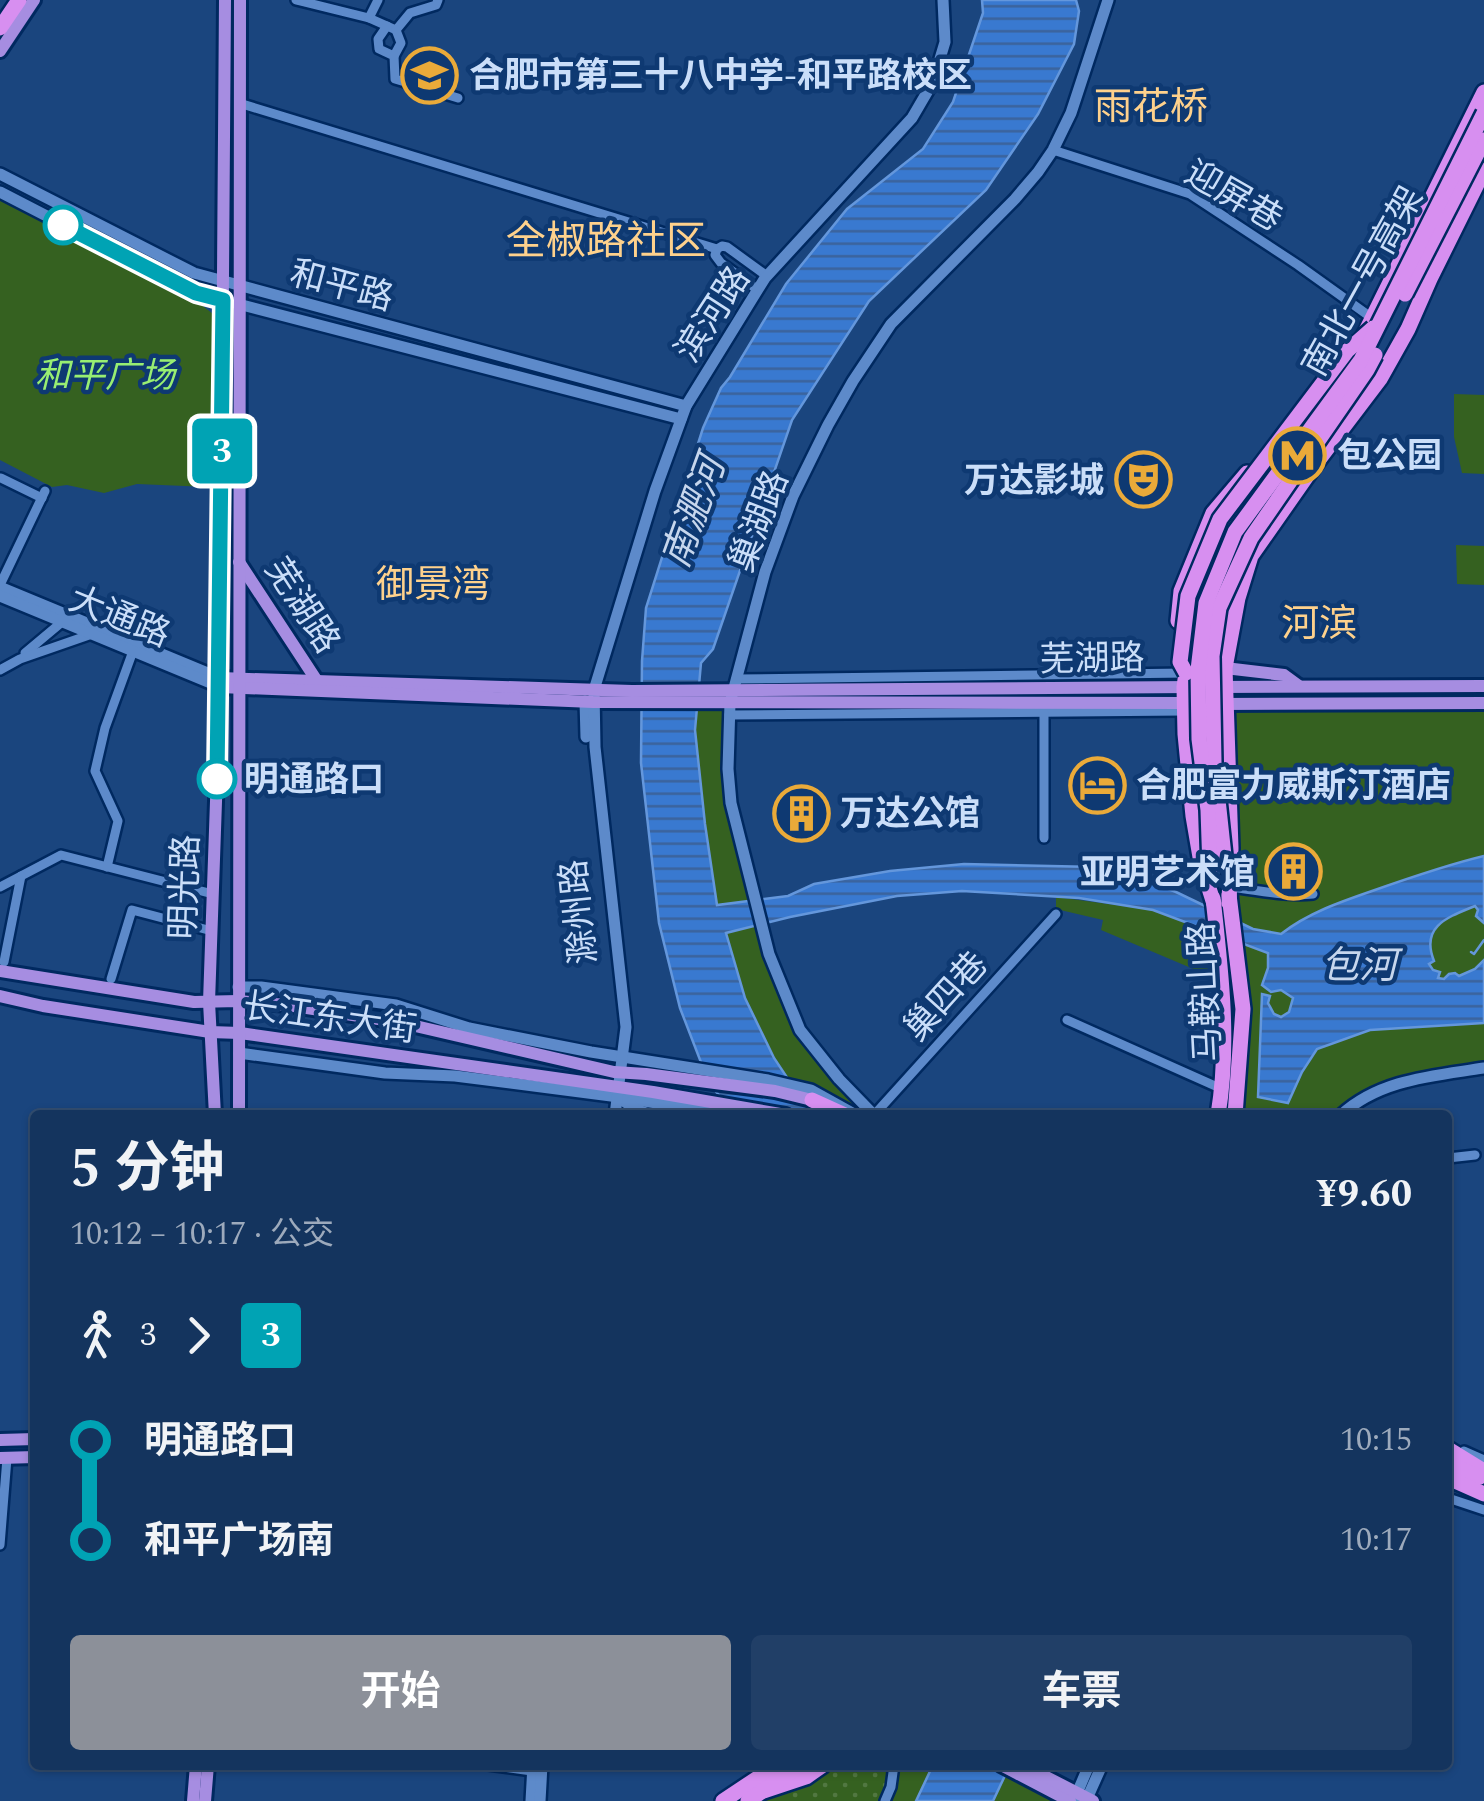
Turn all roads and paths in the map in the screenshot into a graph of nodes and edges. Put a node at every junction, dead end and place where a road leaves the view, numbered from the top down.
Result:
1 (19, 0) edge
2 (34, 0) edge
3 (226, 0) edge
4 (240, 0) edge
5 (296, 0) edge
6 (378, 0) edge
7 (438, 0) edge
8 (943, 0) edge
9 (1108, 0) edge
10 (369, 18) junction
11 (0, 28) edge
12 (392, 28) junction
13 (0, 51) edge
14 (394, 56) junction
15 (1484, 92) edge
16 (458, 98) dead end
17 (240, 103) junction
18 (1484, 113) edge
19 (1484, 140) edge
20 (1053, 150) junction
21 (1484, 170) edge
22 (0, 174) edge
23 (1484, 182) edge
24 (0, 192) edge
25 (717, 249) junction
26 (768, 276) junction
27 (1430, 279) junction
28 (223, 282) junction
29 (239, 286) junction
30 (758, 290) junction
31 (223, 300) junction
32 (239, 304) junction
33 (1376, 320) junction
34 (686, 406) junction
35 (681, 419) junction
36 (1, 478) edge
37 (239, 562) junction
38 (0, 586) edge
39 (0, 596) edge
40 (62, 622) junction
41 (92, 634) junction
42 (132, 651) junction
43 (20, 658) junction
44 (1225, 668) junction
45 (0, 670) edge
46 (317, 681) junction
47 (220, 682) junction
48 (238, 683) junction
49 (1484, 686) edge
50 (1226, 687) junction
51 (1301, 687) junction
52 (1184, 694) junction
53 (732, 697) junction
54 (591, 698) junction
55 (1484, 703) edge
56 (1226, 705) junction
57 (1044, 713) junction
58 (1044, 838) dead end
59 (107, 867) junction
60 (1218, 867) junction
61 (21, 876) junction
62 (0, 886) edge
63 (214, 894) junction
64 (1313, 894) dead end
65 (1224, 898) junction
66 (1056, 914) dead end
67 (212, 931) junction
68 (2, 966) edge
69 (111, 979) dead end
70 (238, 994) junction
71 (0, 996) edge
72 (209, 1002) junction
73 (1066, 1020) dead end
74 (210, 1032) junction
75 (240, 1034) junction
76 (240, 1053) junction
77 (620, 1057) junction
78 (647, 1068) junction
79 (1484, 1068) edge
80 (616, 1086) junction
81 (1222, 1089) junction
82 (812, 1095) junction
83 (649, 1096) junction
84 (215, 1110) edge
85 (239, 1110) edge
86 (613, 1110) edge
87 (638, 1110) edge
88 (712, 1110) edge
89 (750, 1110) edge
90 (837, 1110) edge
91 (845, 1110) edge
92 (869, 1110) edge
93 (879, 1110) edge
94 (1219, 1110) edge
95 (1236, 1110) edge
96 (1347, 1110) edge
97 (1475, 1156) dead end
98 (1452, 1158) edge
99 (30, 1439) edge
100 (0, 1440) edge
101 (1452, 1448) edge
102 (1452, 1449) edge
103 (30, 1457) edge
104 (4, 1458) edge
105 (1484, 1460) edge
106 (1452, 1464) edge
107 (1484, 1474) edge
108 (1452, 1480) edge
109 (1452, 1489) edge
110 (1484, 1496) edge
111 (1452, 1499) edge
112 (1484, 1510) edge
113 (0, 1545) edge
114 (196, 1770) edge
115 (208, 1770) edge
116 (535, 1770) edge
117 (536, 1770) edge
118 (761, 1770) edge
119 (772, 1770) edge
120 (791, 1770) edge
121 (816, 1770) edge
122 (894, 1770) edge
123 (1023, 1770) edge
124 (1088, 1770) edge
125 (1099, 1770) edge
126 (758, 1786) junction
127 (1081, 1799) edge
128 (193, 1801) edge
129 (205, 1801) edge
130 (530, 1801) edge
131 (540, 1801) edge
132 (723, 1801) edge
133 (748, 1801) edge
134 (886, 1801) edge

1 - 11 highway
2 - 13 main road
3 - 28 main road, 明光路
4 - 17 main road, 明光路
5 - 10 street
6 - 10 street
7 - 12 street
8 - 26 street, 滨河路
9 - 20 street, 巢湖路
10 - 12 street
12 - 14 street
12 - 14 street
14 - 16 street
15 - 33 highway
17 - 25 street
17 - 29 main road, 明光路
18 - 33 highway, 南北一号高架, bridge
19 - 60 highway, 南北一号高架, bridge
20 - 33 street, 迎屏巷
20 - 53 street, 巢湖路
21 - 27 highway
22 - 28 street, 和平路
23 - 27 highway
24 - 31 street, 和平路
25 - 26 street
25 - 30 street
26 - 30 street, 滨河路
27 - 44 highway
28 - 29 street, 和平路
28 - 31 main road, 明光路
29 - 32 main road, 明光路
29 - 34 street, 和平路
30 - 34 street, 滨河路
31 - 32 street, 和平路
31 - 47 main road, 明光路
32 - 35 street, 和平路
32 - 37 main road, 明光路
33 - 52 highway, bridge
33 - 60 highway, 南北一号高架, bridge
34 - 35 street, 滨河路
35 - 54 street, 滨河路
36 - 38 street
37 - 46 main road, 芜湖路
37 - 48 main road, 明光路
38 - 47 street, 大通路
39 - 40 street, 大通路
40 - 41 street, 大通路
40 - 43 street
41 - 42 street, 大通路
41 - 43 street
42 - 47 street, 大通路
42 - 59 street
43 - 45 street
44 - 50 highway
44 - 51 main road
46 - 48 main road, 芜湖路
46 - 54 main road, 芜湖路
47 - 48 main road, 芜湖路
47 - 63 main road, 明光路
48 - 54 main road, 芜湖路
48 - 70 main road, 明光路
49 - 51 main road, 芜湖路
50 - 51 main road, 芜湖路
50 - 52 main road, 芜湖路
50 - 56 highway
52 - 53 main road, 芜湖路
52 - 56 main road, 芜湖路
52 - 57 street
52 - 65 highway
53 - 54 main road, 芜湖路
53 - 57 street
53 - 92 street, 巢湖路
54 - 77 street, 滁州路
55 - 56 main road, 芜湖路
56 - 65 highway
57 - 58 street
59 - 61 street
59 - 63 street
60 - 65 highway, 马鞍山路
61 - 62 street
61 - 68 street
63 - 67 main road, 明光路
64 - 65 street
65 - 81 highway, 马鞍山路
65 - 95 highway, 马鞍山路
66 - 93 street, 巢四巷
67 - 69 street
67 - 72 main road, 明光路
68 - 72 main road, 长江东大街
70 - 72 main road, 长江东大街
70 - 75 main road, 明光路
70 - 77 street
70 - 80 main road, 长江东大街
71 - 74 main road, 长江东大街
72 - 74 main road, 明光路
73 - 81 street
74 - 75 main road, 长江东大街
74 - 84 main road, 明光路
75 - 76 main road, 明光路
75 - 80 main road, 长江东大街
76 - 80 street
76 - 85 main road, 明光路
77 - 78 street
77 - 80 street, 滁州路
78 - 80 main road, 长江东大街
78 - 82 main road, 长江东大街
79 - 96 street
80 - 83 main road, 长江东大街
80 - 86 street, 滁州路
80 - 87 street
81 - 94 highway, 马鞍山路
82 - 90 highway
82 - 91 street
83 - 88 street
83 - 89 main road, 长江东大街
97 - 98 street
99 - 100 main road
101 - 105 street
102 - 107 highway
103 - 104 main road
104 - 113 street
106 - 107 highway
108 - 110 highway
109 - 110 highway
111 - 112 street
114 - 128 main road
115 - 129 main road
116 - 130 street
117 - 131 street
118 - 126 highway
119 - 126 highway
120 - 126 highway
121 - 126 highway
122 - 134 street
123 - 127 main road
124 - 127 street
125 - 127 street
126 - 132 highway
126 - 133 highway

